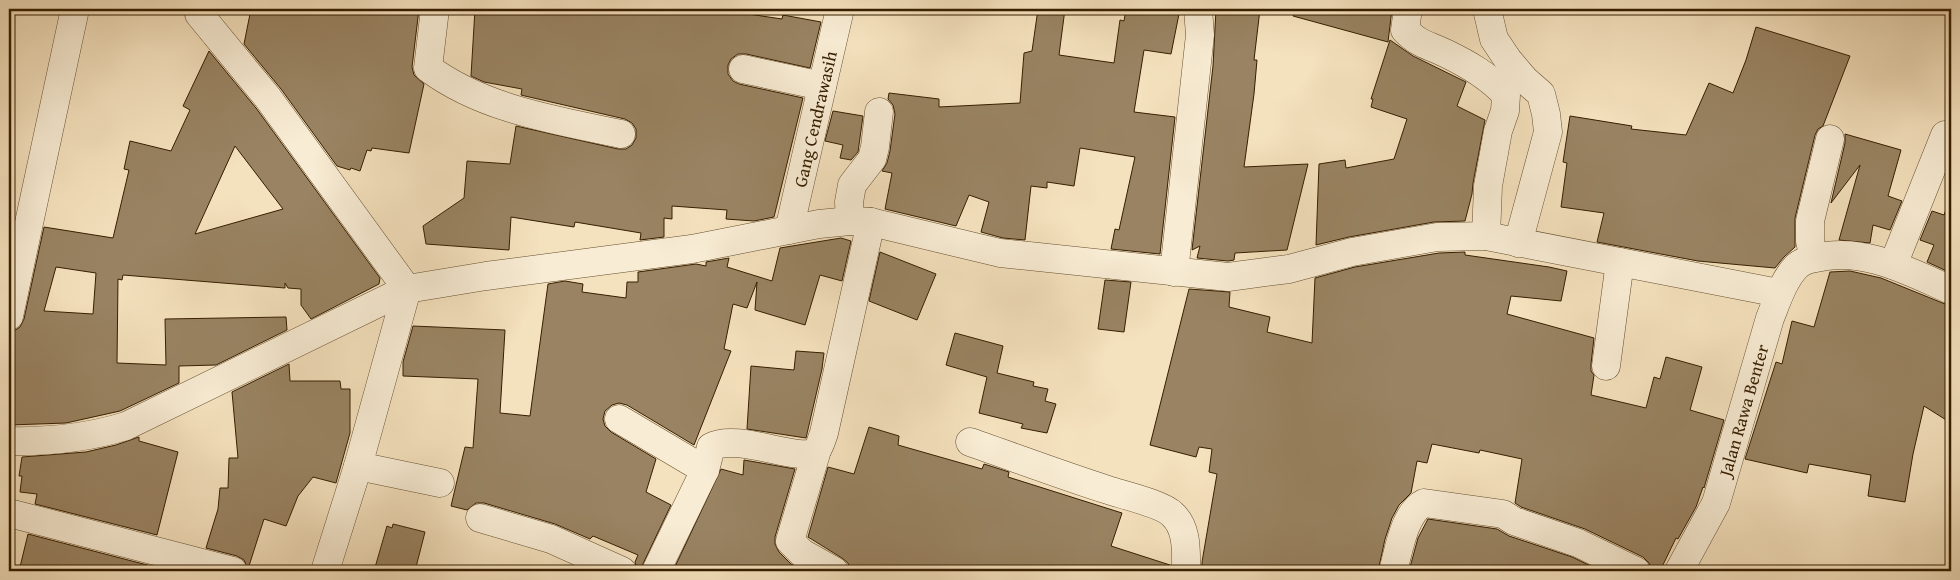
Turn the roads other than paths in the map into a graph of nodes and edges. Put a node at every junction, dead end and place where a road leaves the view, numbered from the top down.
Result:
1 (75, 9) edge
2 (435, 9) edge
3 (840, 9) edge
4 (1198, 9) edge
5 (1408, 9) edge
6 (1488, 9) edge
7 (199, 14) dead end
8 (743, 69) dead end
9 (822, 86) junction
10 (879, 112) dead end
11 (620, 134) dead end
12 (1945, 135) dead end
13 (1830, 139) dead end
14 (861, 222) junction
15 (789, 230) junction
16 (1486, 236) junction
17 (1518, 243) junction
18 (1814, 258) junction
19 (1620, 262) junction
20 (1893, 265) junction
21 (1174, 272) junction
22 (407, 290) junction
23 (1951, 290) edge
24 (1779, 293) junction
25 (9, 316) edge
26 (1606, 366) dead end
27 (619, 420) dead end
28 (9, 441) edge
29 (970, 442) dead end
30 (817, 450) junction
31 (358, 466) junction
32 (705, 470) junction
33 (440, 483) dead end
34 (9, 513) edge
35 (480, 518) dead end
36 (233, 571) edge
37 (325, 571) edge
38 (622, 571) edge
39 (656, 571) edge
40 (834, 571) edge
41 (1186, 571) edge
42 (1393, 571) edge
43 (1636, 571) edge
44 (1679, 571) edge

1 - 25 street
2 - 11 street
3 - 9 street, Gang Cendrawasih
4 - 21 street
5 - 16 street
6 - 17 street
7 - 22 street
8 - 9 street
9 - 15 street, Gang Cendrawasih
10 - 14 street
12 - 20 street
13 - 18 street
14 - 15 street
14 - 21 street
14 - 30 street
15 - 22 street
16 - 17 street
16 - 21 street
17 - 19 street
18 - 20 street
18 - 24 street, Jalan Rawa Benter
19 - 24 street
19 - 26 street
20 - 23 street
22 - 28 street
22 - 31 street
24 - 44 street, Jalan Rawa Benter
27 - 32 street
29 - 41 street
30 - 32 street
30 - 40 street
31 - 33 street
31 - 37 street
32 - 39 street
34 - 36 street
35 - 38 street
42 - 43 street

